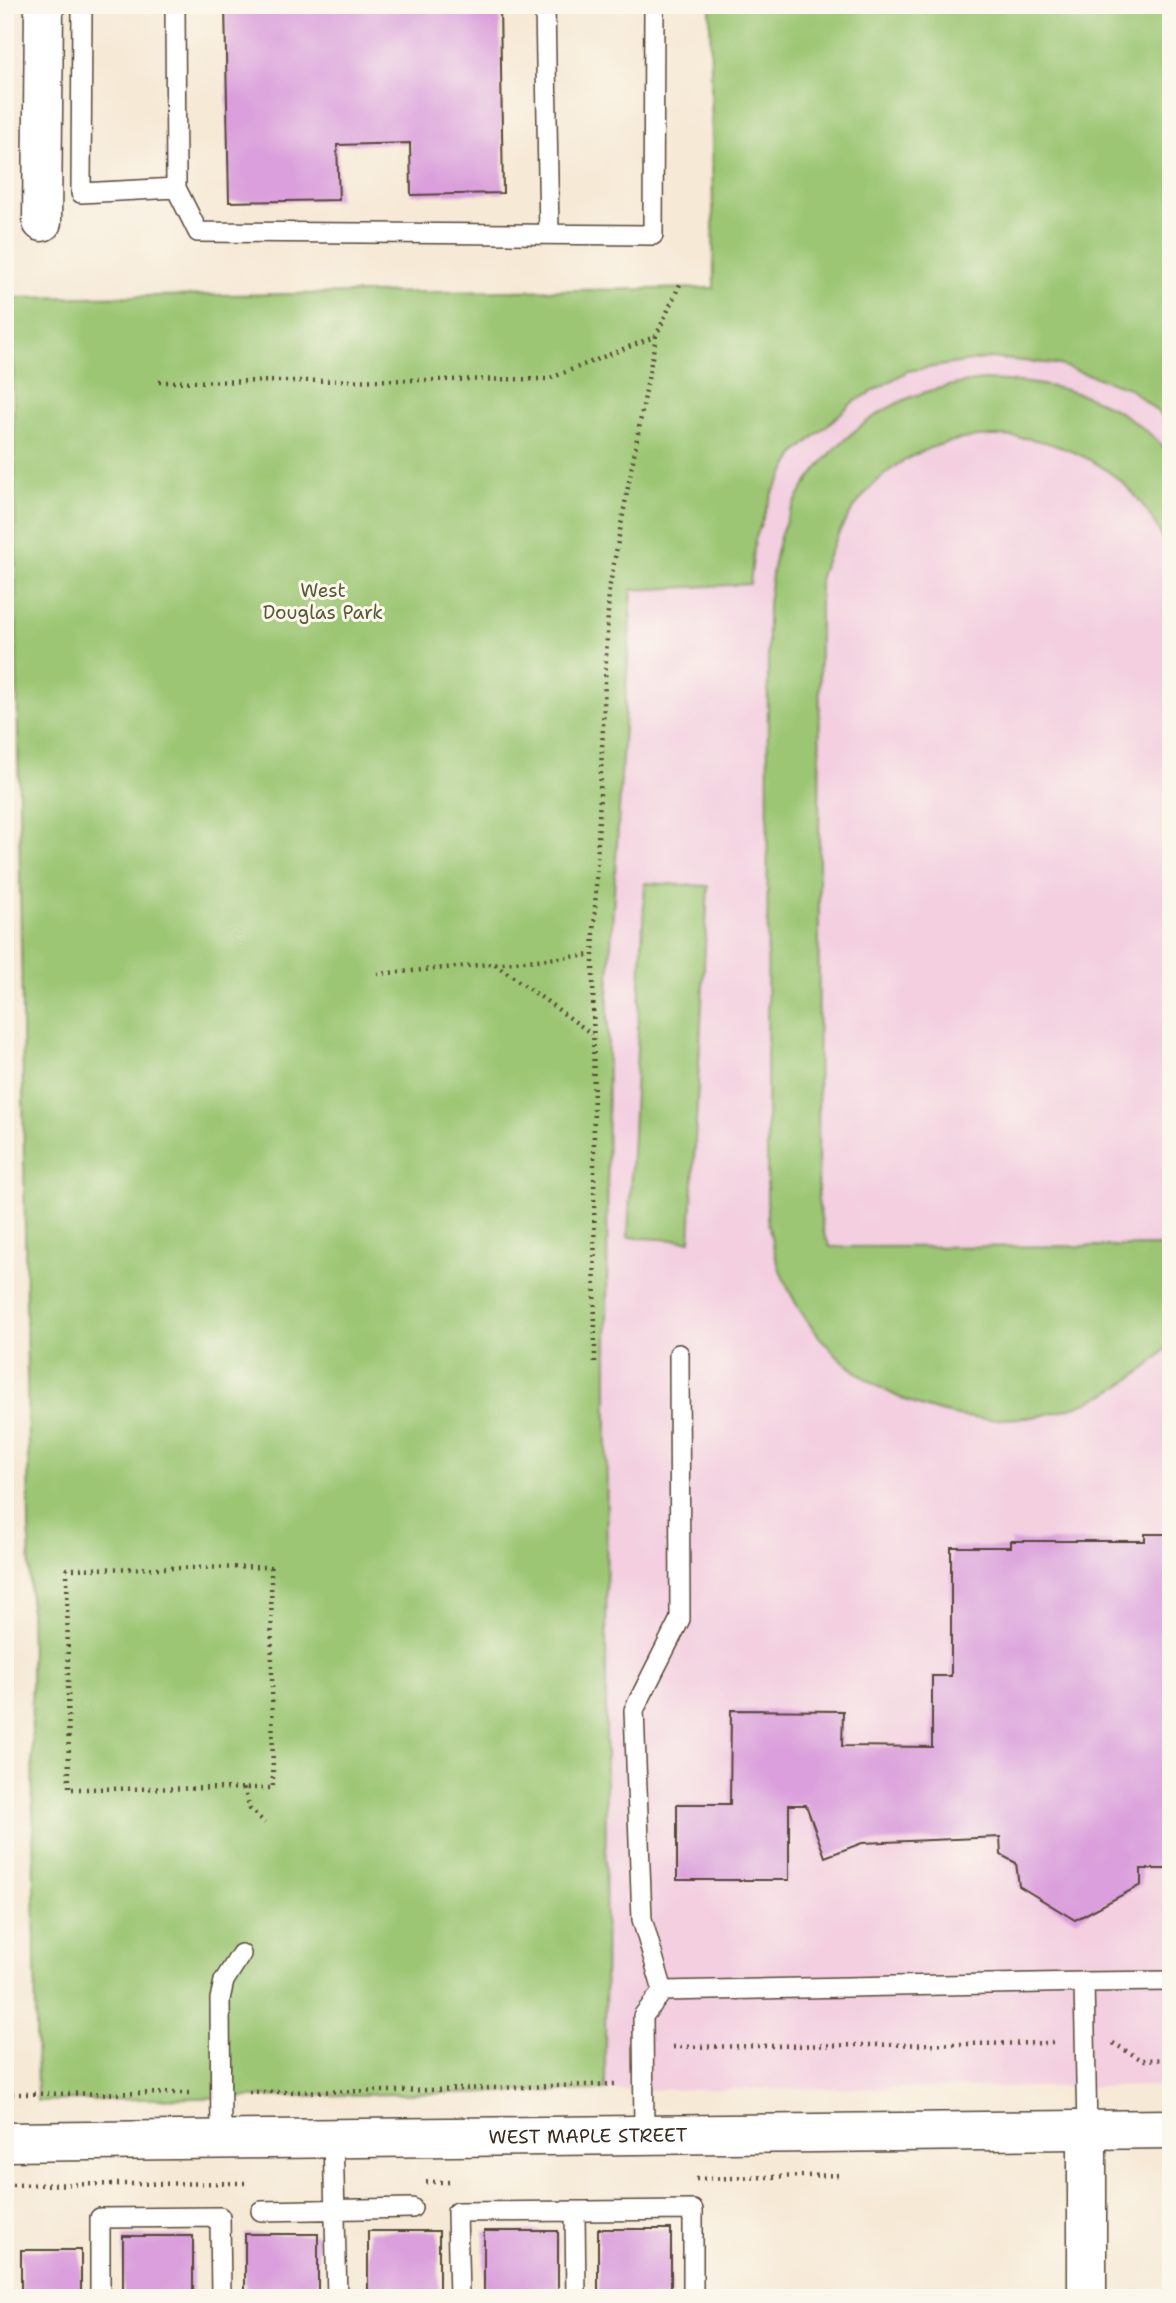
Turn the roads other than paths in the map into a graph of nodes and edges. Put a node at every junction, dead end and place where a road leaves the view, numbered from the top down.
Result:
1 (44, 5) edge
2 (82, 5) edge
3 (175, 5) edge
4 (545, 5) edge
5 (654, 5) edge
6 (176, 188) junction
7 (42, 222) dead end
8 (549, 234) junction
9 (679, 1354) dead end
10 (241, 1954) dead end
11 (1171, 1981) edge
12 (1084, 1982) junction
13 (663, 1991) junction
14 (1171, 2129) edge
15 (1087, 2130) junction
16 (644, 2135) junction
17 (333, 2138) junction
18 (221, 2139) junction
19 (5, 2141) edge
20 (412, 2208) dead end
21 (335, 2210) junction
22 (261, 2211) dead end
23 (575, 2211) junction
24 (100, 2298) edge
25 (221, 2298) edge
26 (337, 2298) edge
27 (459, 2298) edge
28 (576, 2298) edge
29 (693, 2298) edge
30 (1087, 2298) edge

1 - 7 street
2 - 6 lane
3 - 6 lane
4 - 8 lane
5 - 8 lane
6 - 8 lane
9 - 13 lane
10 - 18 lane
11 - 12 lane
12 - 13 lane
12 - 15 lane
13 - 16 lane
14 - 15 street, WEST MAPLE STREET
15 - 16 street, WEST MAPLE STREET
15 - 30 street
16 - 17 street, WEST MAPLE STREET
17 - 18 street, WEST MAPLE STREET
17 - 21 lane
18 - 19 street, WEST MAPLE STREET
20 - 21 lane
21 - 22 lane
21 - 26 lane
23 - 27 lane
23 - 28 lane
23 - 29 lane
24 - 25 lane

